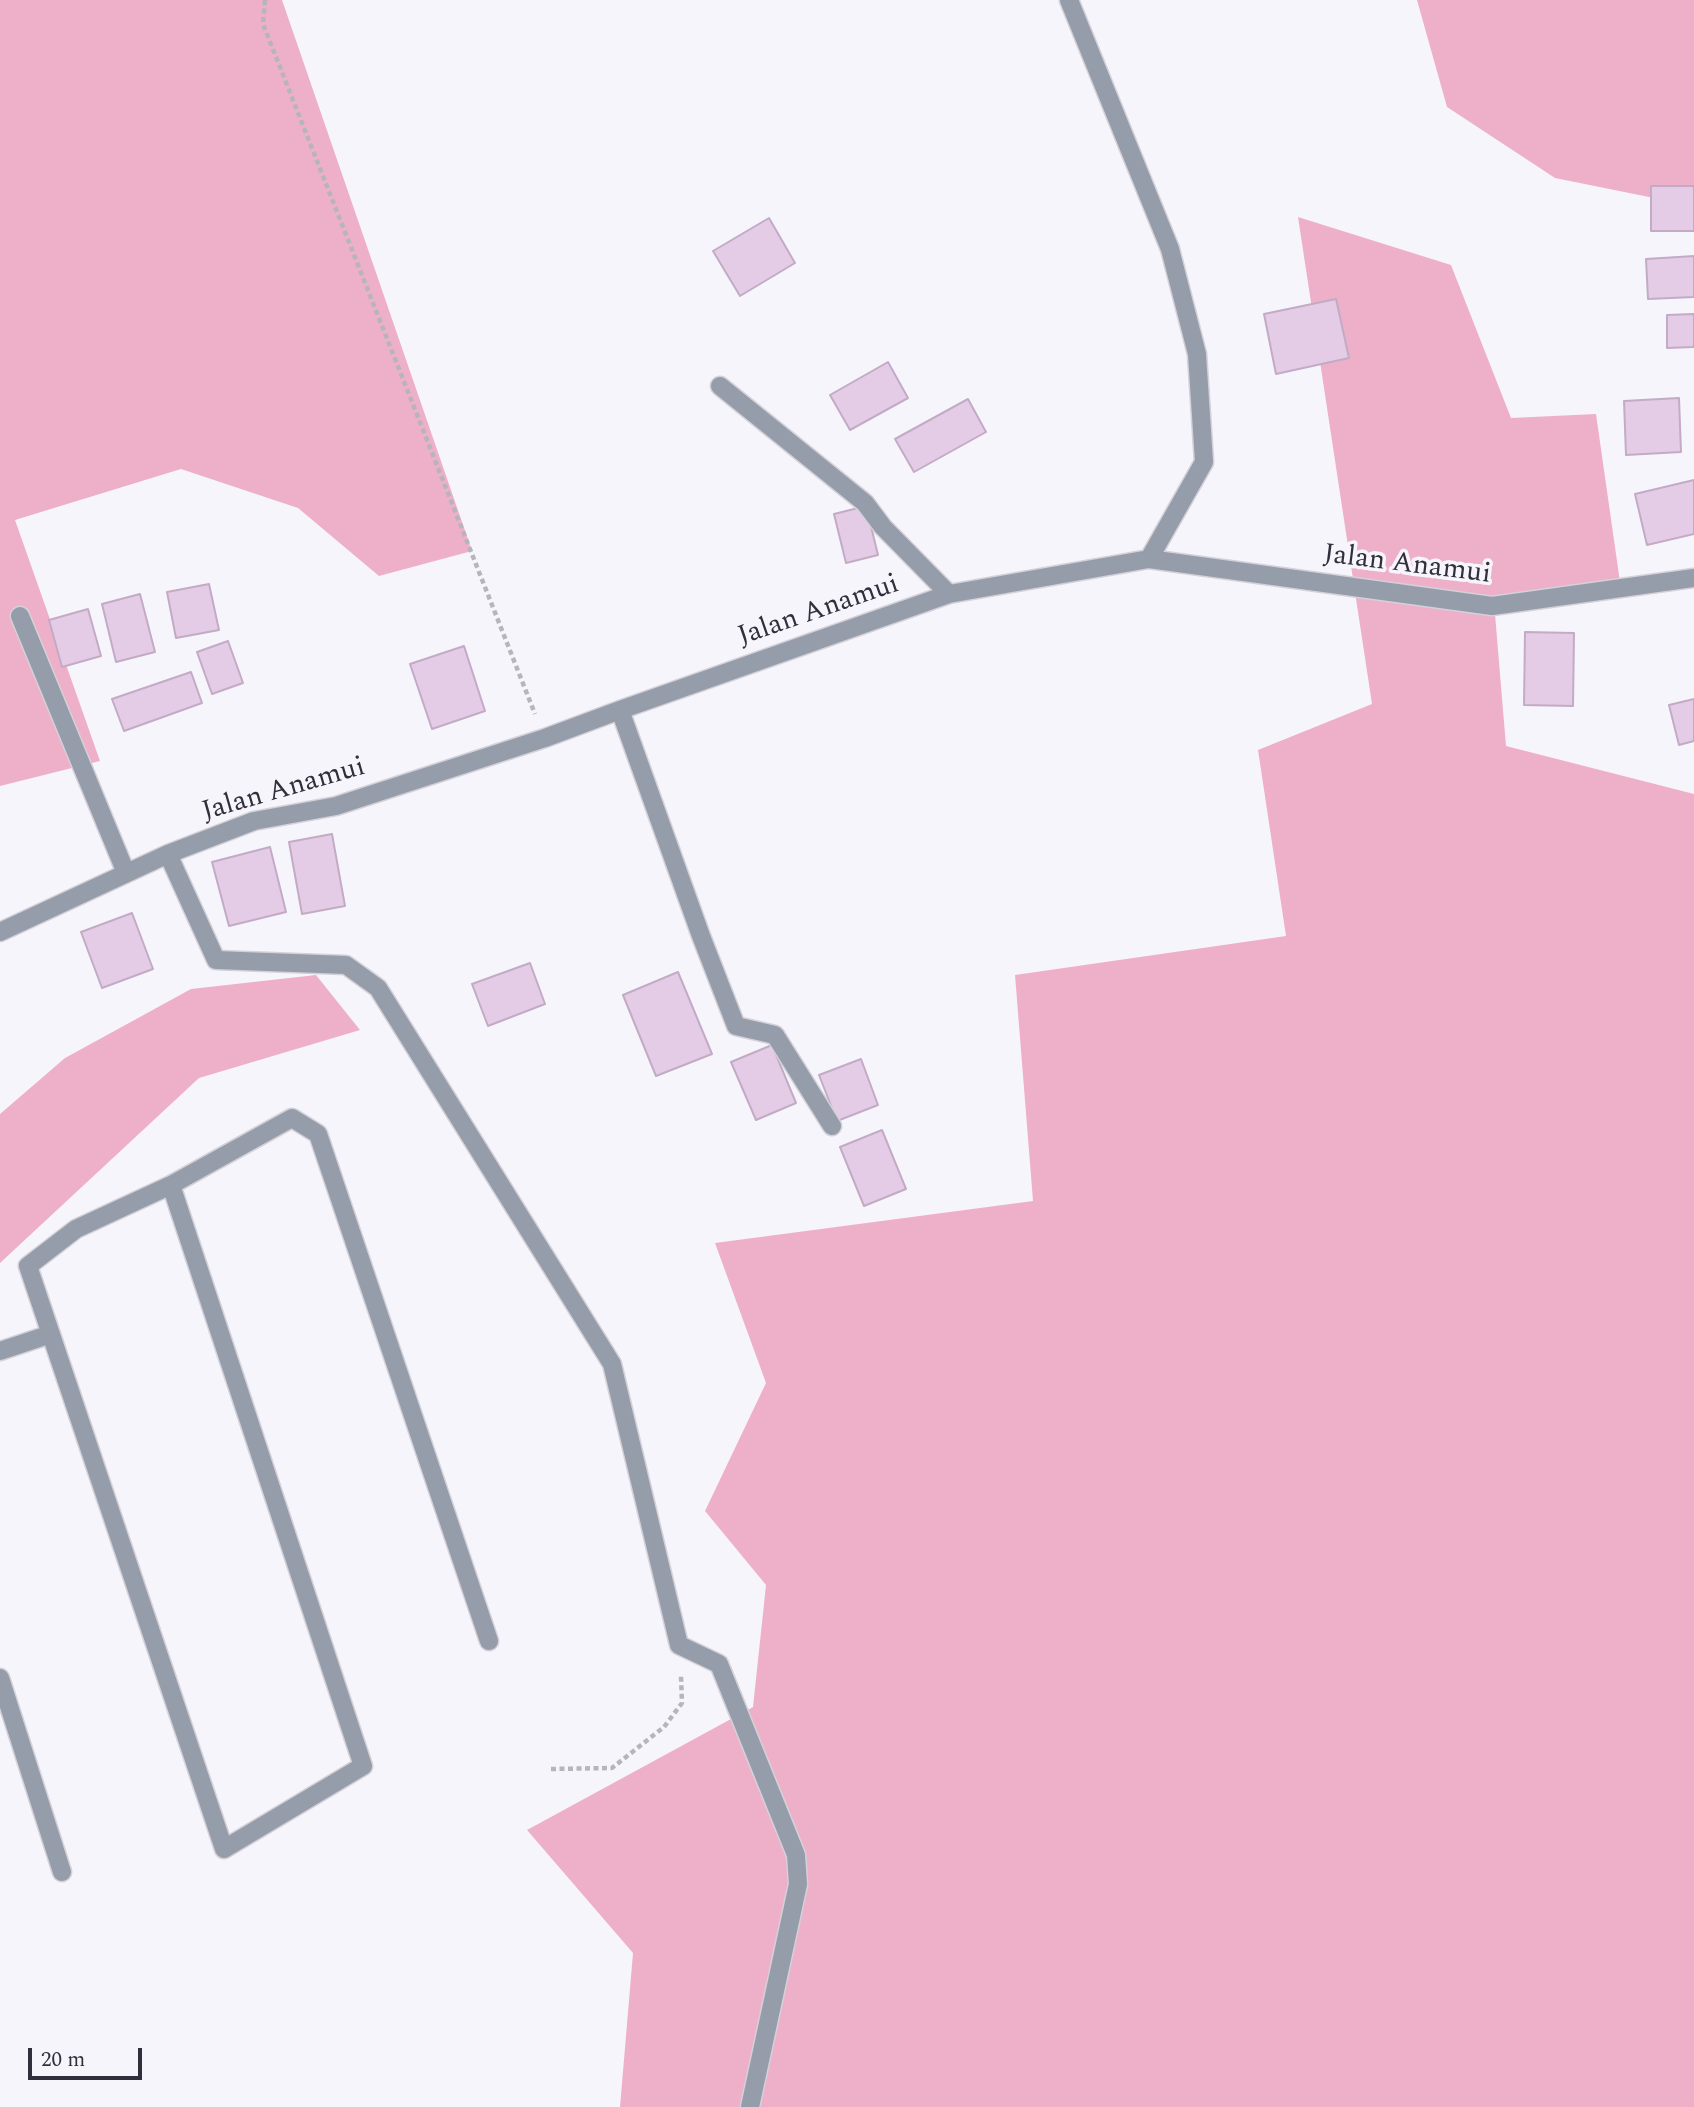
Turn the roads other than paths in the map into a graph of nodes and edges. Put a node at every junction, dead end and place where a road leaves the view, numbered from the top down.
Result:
1 (1069, 0) edge
2 (720, 386) dead end
3 (1149, 559) junction
4 (1694, 578) edge
5 (949, 594) junction
6 (20, 616) dead end
7 (620, 710) junction
8 (167, 854) junction
9 (126, 873) junction
10 (0, 932) edge
11 (832, 1126) dead end
12 (171, 1185) junction
13 (51, 1334) junction
14 (0, 1350) edge
15 (489, 1641) dead end
16 (0, 1678) edge
17 (62, 1872) dead end
18 (750, 2107) edge

1 - 3 street
2 - 5 street
3 - 4 street, Jalan Anamui
3 - 5 street, Jalan Anamui
5 - 7 street, Jalan Anamui
6 - 9 street
7 - 8 street, Jalan Anamui
7 - 11 street
8 - 9 street, Jalan Anamui
8 - 18 street
9 - 10 street, Jalan Anamui
12 - 13 street
12 - 13 street
12 - 15 street
13 - 14 street
16 - 17 street

